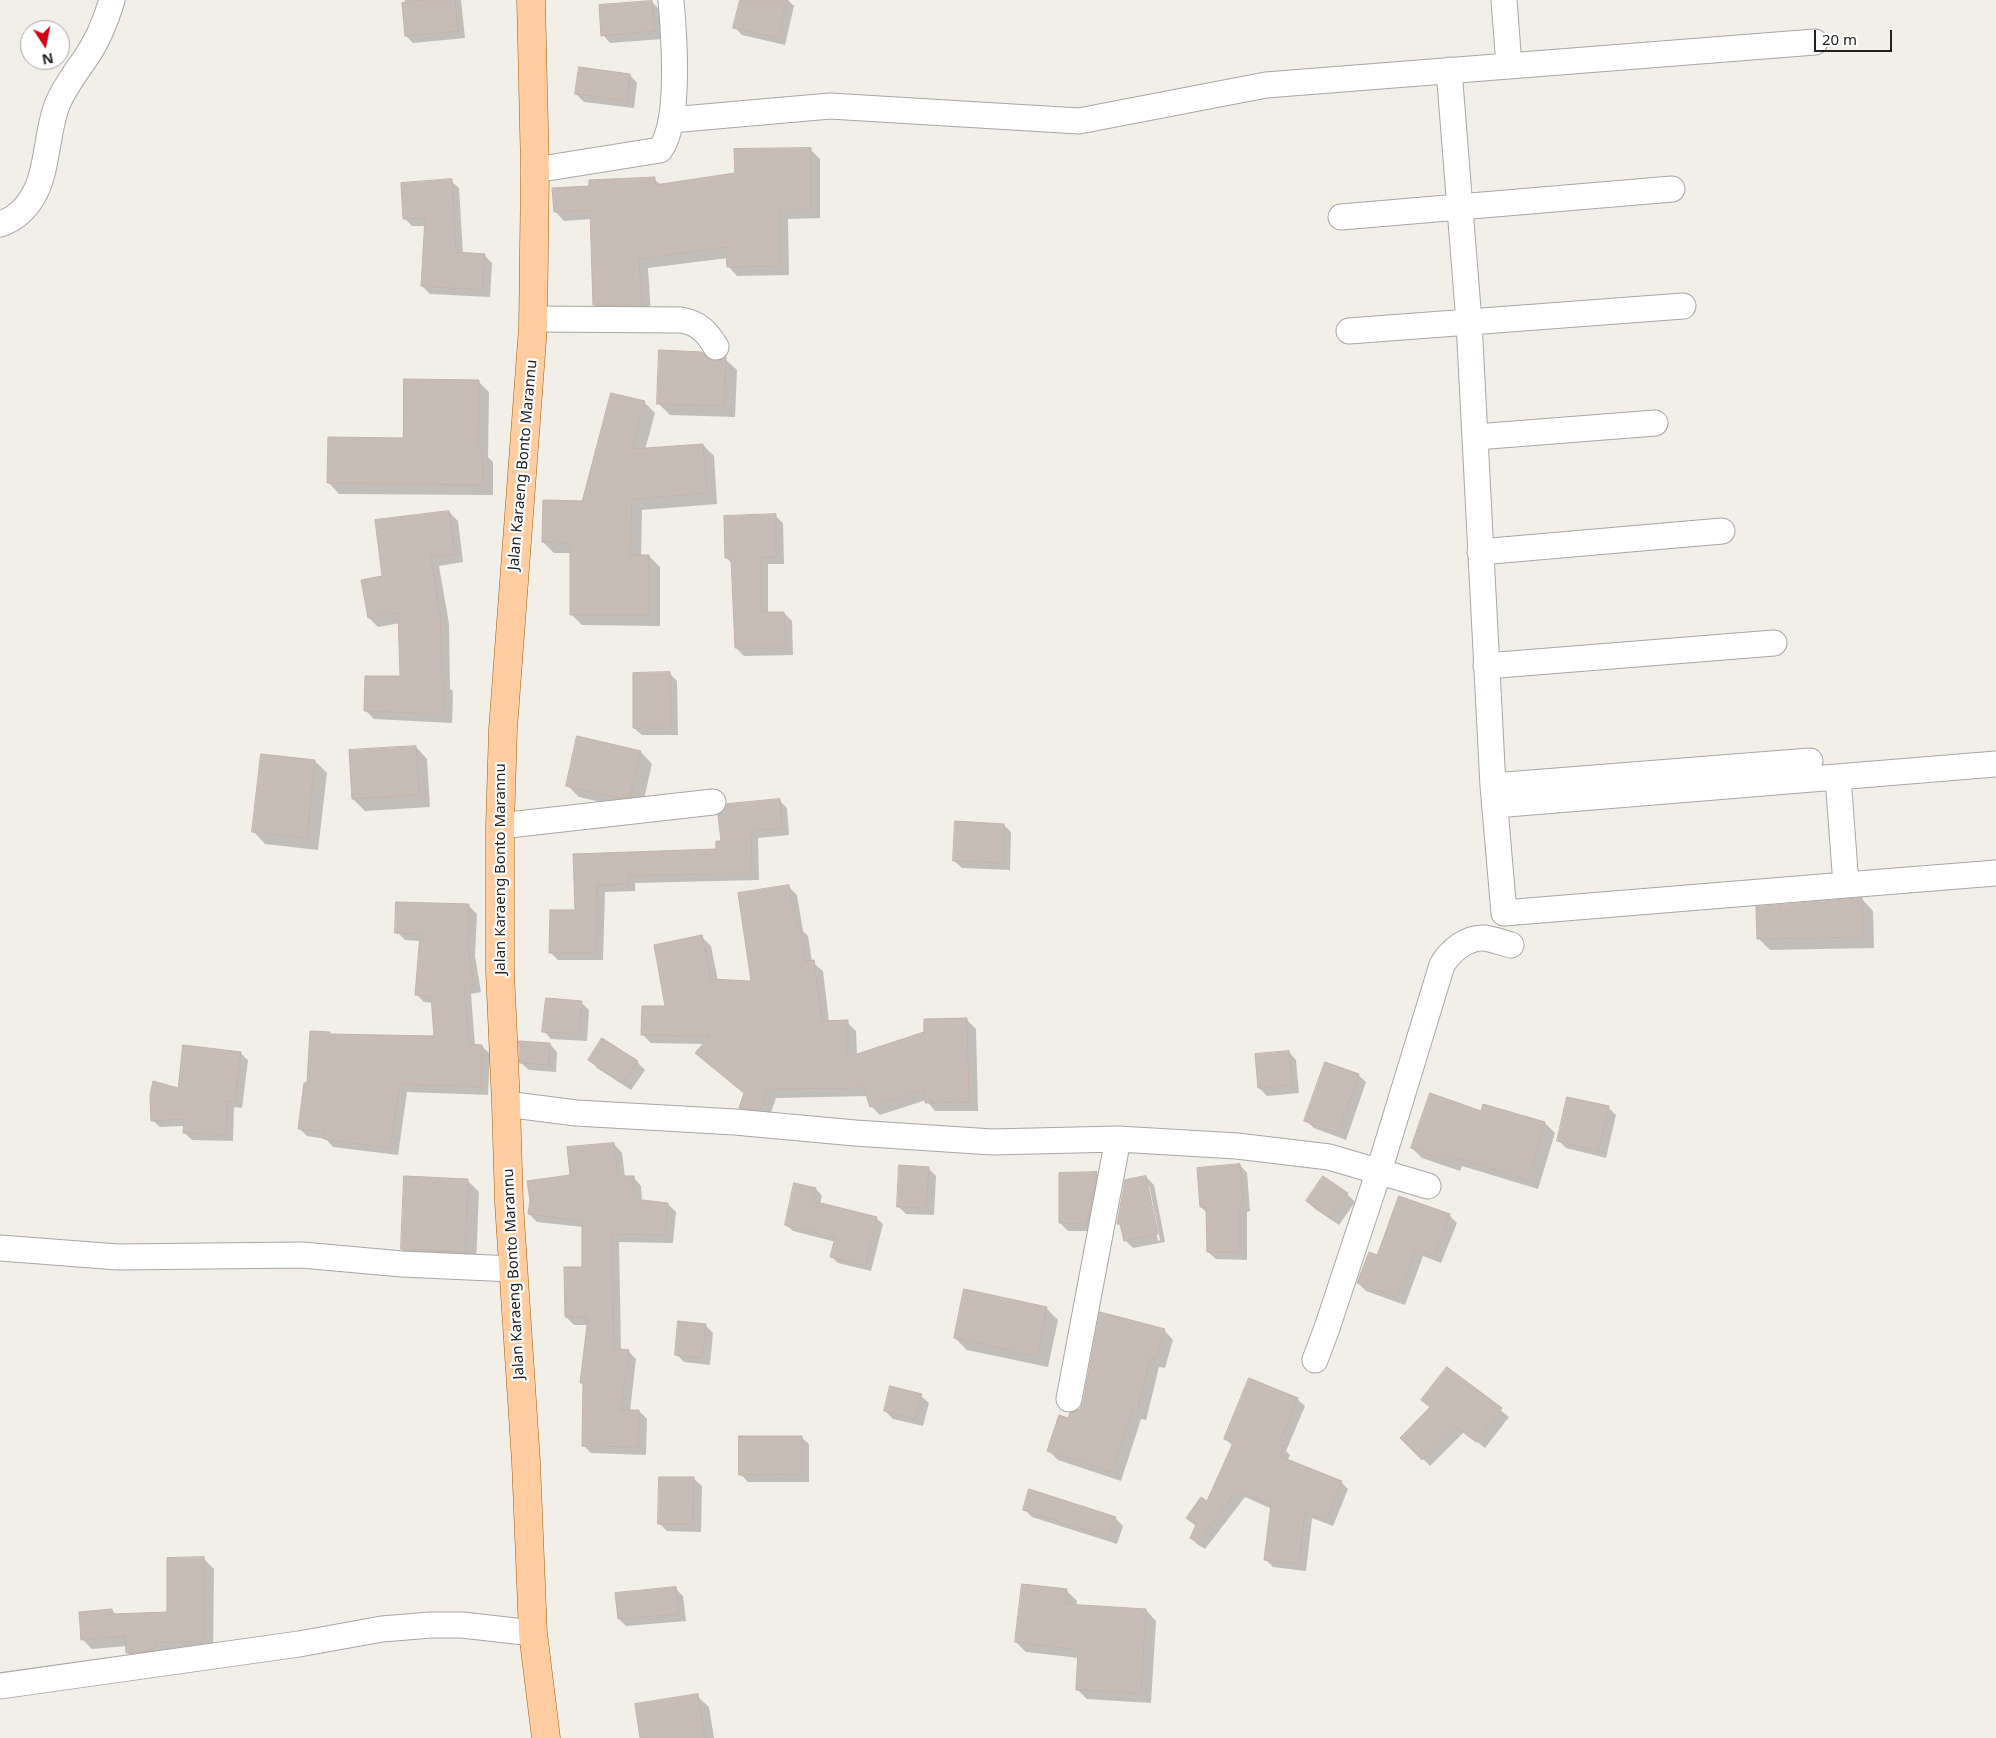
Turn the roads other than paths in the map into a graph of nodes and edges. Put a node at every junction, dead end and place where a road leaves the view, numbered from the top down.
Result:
1 (112, 0) edge
2 (531, 0) edge
3 (671, 0) edge
4 (1504, 0) edge
5 (1814, 42) dead end
6 (1509, 65) junction
7 (1449, 70) junction
8 (671, 120) junction
9 (535, 170) junction
10 (1672, 189) dead end
11 (1460, 207) junction
12 (1341, 217) dead end
13 (0, 224) edge
14 (1683, 306) dead end
15 (533, 319) junction
16 (1469, 322) junction
17 (1349, 331) dead end
18 (716, 347) dead end
19 (1655, 423) dead end
20 (1476, 437) junction
21 (1722, 531) dead end
22 (1480, 552) junction
23 (1774, 643) dead end
24 (1486, 666) junction
25 (1810, 761) dead end
26 (1996, 764) edge
27 (1838, 777) junction
28 (1494, 796) junction
29 (713, 802) dead end
30 (500, 826) junction
31 (1996, 873) edge
32 (1846, 885) junction
33 (1511, 945) dead end
34 (506, 1104) junction
35 (1118, 1139) junction
36 (1379, 1171) junction
37 (1428, 1186) dead end
38 (0, 1248) edge
39 (513, 1268) junction
40 (1314, 1360) dead end
41 (1069, 1400) dead end
42 (533, 1633) junction
43 (0, 1686) edge
44 (546, 1738) edge

1 - 13 street
2 - 9 main road, Jalan Karaeng Bonto Marannu
3 - 8 street
4 - 6 street
5 - 6 street
6 - 7 street
7 - 8 street
7 - 11 street
8 - 9 street
9 - 15 main road, Jalan Karaeng Bonto Marannu
10 - 11 street
11 - 12 street
11 - 16 street
14 - 16 street
15 - 18 street
15 - 30 main road, Jalan Karaeng Bonto Marannu
16 - 17 street
16 - 20 street
19 - 20 street
20 - 22 street
21 - 22 street
22 - 24 street
23 - 24 street
24 - 28 street
25 - 28 street
26 - 27 street
27 - 28 street
27 - 32 street
28 - 32 street
29 - 30 street
30 - 34 main road, Jalan Karaeng Bonto Marannu
31 - 32 street
33 - 36 street
34 - 35 street
34 - 39 main road, Jalan Karaeng Bonto Marannu
35 - 36 street
35 - 41 street
36 - 37 street
36 - 40 street
38 - 39 street
39 - 42 main road, Jalan Karaeng Bonto Marannu
42 - 43 street
42 - 44 main road, Jalan Karaeng Bonto Marannu

